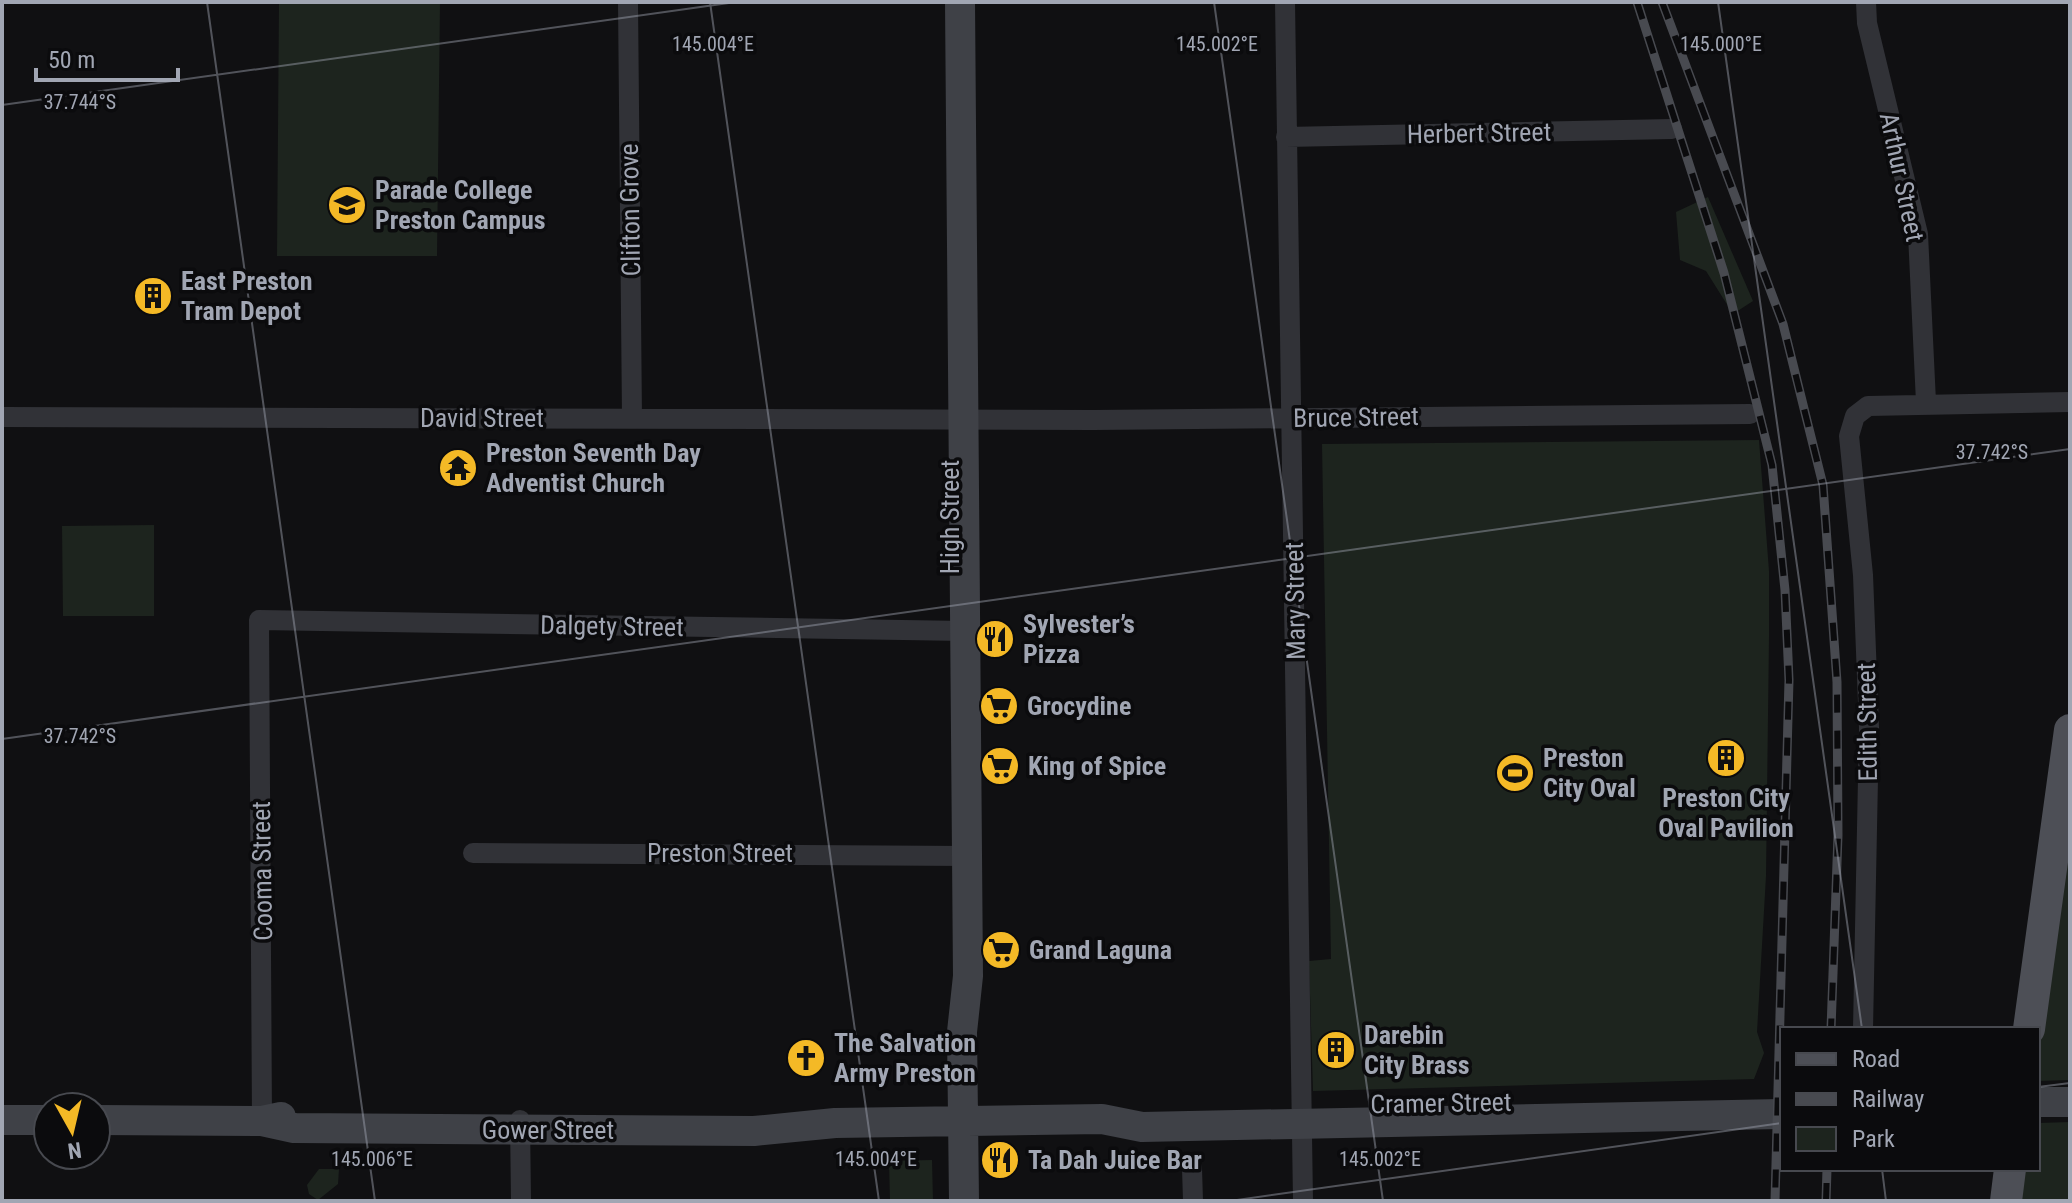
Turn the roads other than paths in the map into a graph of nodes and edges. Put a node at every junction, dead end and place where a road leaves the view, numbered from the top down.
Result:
1 (628, 2) edge
2 (945, 2) edge
3 (960, 2) edge
4 (1285, 2) edge
5 (1866, 2) edge
6 (1672, 129) dead end
7 (1286, 137) junction
8 (1926, 402) junction
9 (2070, 402) edge
10 (1750, 414) dead end
11 (2, 417) edge
12 (632, 418) junction
13 (1291, 418) junction
14 (955, 419) junction
15 (259, 620) joint
16 (958, 631) junction
17 (2070, 730) edge
18 (473, 853) dead end
19 (960, 856) junction
20 (1863, 1027) edge
21 (2029, 1027) edge
22 (1780, 1098) edge
23 (2040, 1102) edge
24 (2070, 1102) edge
25 (1780, 1114) edge
26 (1302, 1115) junction
27 (2, 1120) edge
28 (32, 1120) edge
29 (112, 1120) edge
30 (262, 1121) junction
31 (963, 1122) junction
32 (520, 1123) junction
33 (1192, 1168) dead end
34 (521, 1201) edge
35 (964, 1201) edge
36 (1193, 1201) edge
37 (1303, 1201) edge

1 - 12 street, Clifton Grove
2 - 14 street, High Street
3 - 14 street, High Street
4 - 7 street, Mary Street
5 - 8 street, Arthur Street
6 - 7 street, Herbert Street
7 - 13 street, Mary Street
8 - 9 street
8 - 20 street, Edith Street
10 - 13 street, Bruce Street
11 - 12 street, David Street
12 - 14 street, David Street
13 - 14 street, Bruce Street
13 - 26 street, Mary Street
14 - 16 street, High Street
15 - 16 street, Dalgety Street
15 - 30 street, Cooma Street
16 - 19 street, High Street
17 - 21 main road
18 - 19 street, Preston Street
19 - 31 street, High Street
22 - 26 street, Cramer Street
23 - 24 street
25 - 26 street, Cramer Street
26 - 31 street, Cramer Street
26 - 37 street, Mary Street
27 - 28 street
29 - 30 street, Gower Street
30 - 32 street, Gower Street
31 - 32 street, Gower Street
31 - 35 street, High Street
32 - 34 street
33 - 36 street

